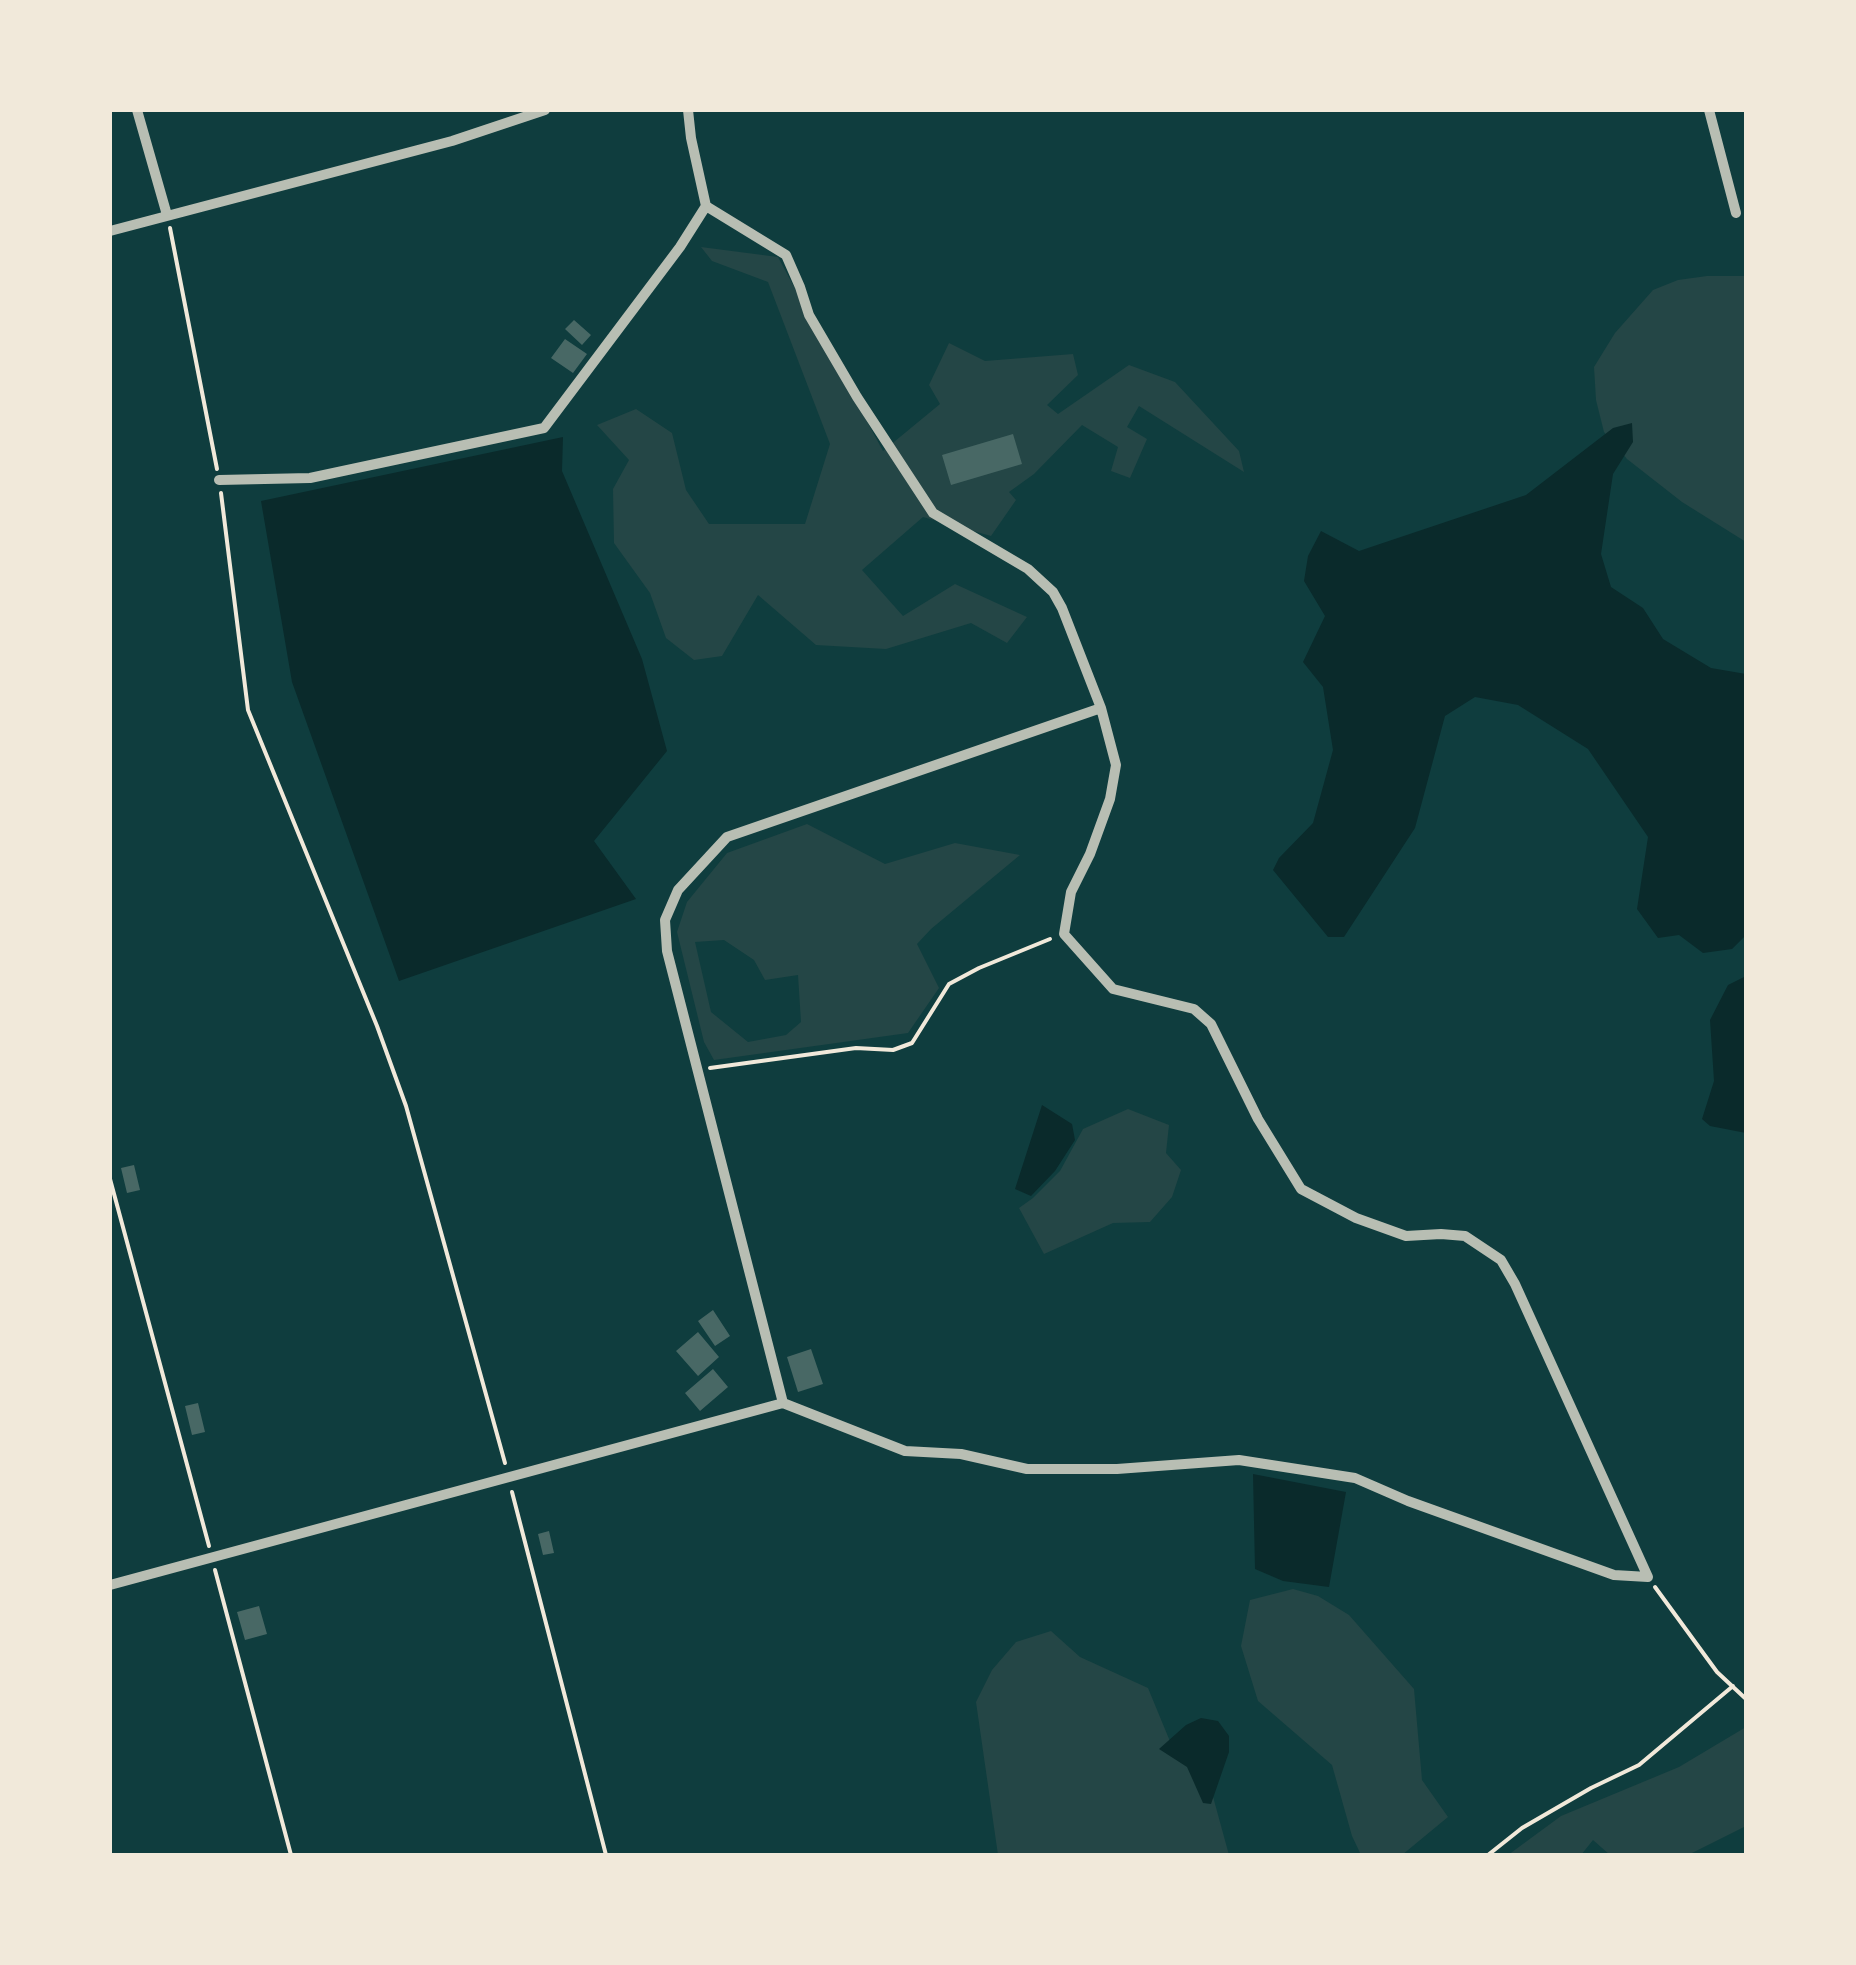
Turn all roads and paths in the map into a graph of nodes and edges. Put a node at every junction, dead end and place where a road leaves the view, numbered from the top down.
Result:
1 (137, 110) edge
2 (545, 110) edge
3 (688, 110) edge
4 (1709, 110) edge
5 (706, 206) junction
6 (1736, 213) dead end
7 (167, 215) junction
8 (110, 231) edge
9 (219, 480) junction
10 (1101, 708) junction
11 (1064, 934) junction
12 (698, 1070) junction
13 (110, 1179) edge
14 (783, 1402) junction
15 (508, 1477) junction
16 (212, 1558) junction
17 (1648, 1577) junction
18 (110, 1586) edge
19 (1733, 1686) junction
20 (1746, 1699) edge
21 (291, 1855) edge
22 (606, 1855) edge
23 (1488, 1855) edge

1 - 7 street
2 - 7 street
3 - 5 street
4 - 6 street
5 - 9 street
5 - 10 street
7 - 8 street
7 - 9 path
9 - 15 path
10 - 11 street
10 - 12 street
11 - 12 path
11 - 17 street
12 - 14 street
13 - 16 path
14 - 15 street
14 - 17 street
15 - 16 street
15 - 22 path
16 - 18 street
16 - 21 path
17 - 19 path
19 - 20 path
19 - 23 path

